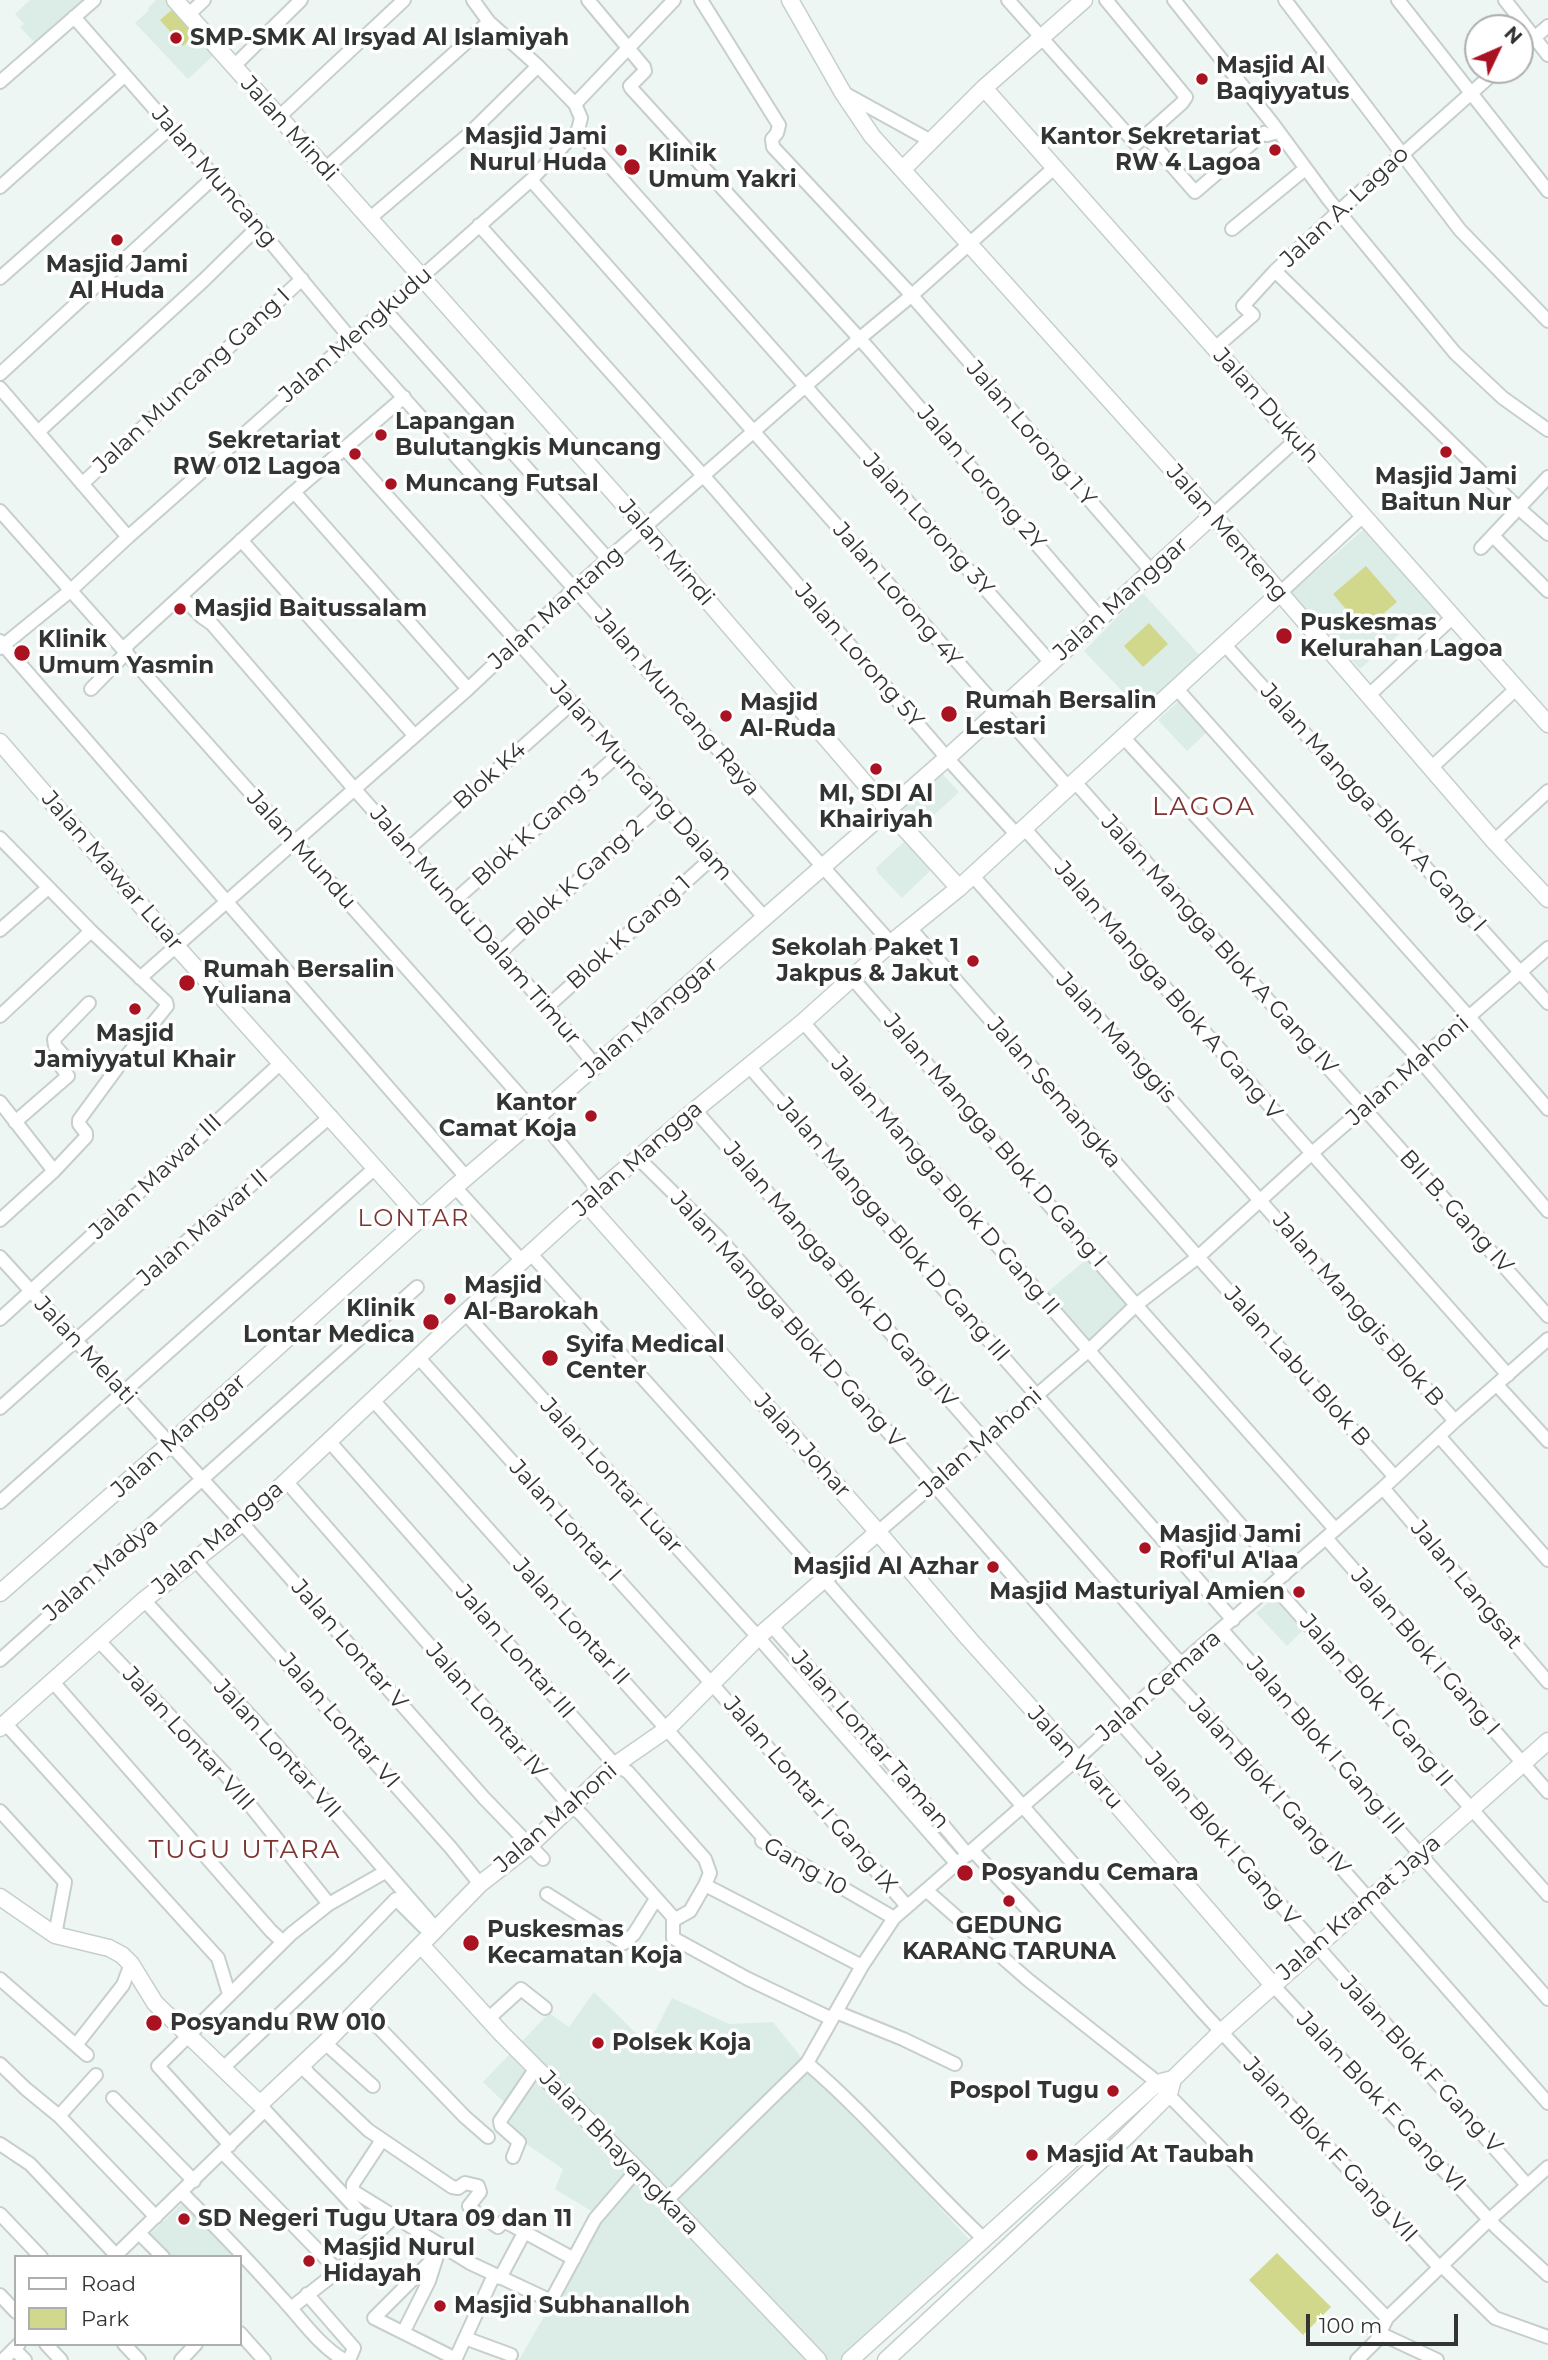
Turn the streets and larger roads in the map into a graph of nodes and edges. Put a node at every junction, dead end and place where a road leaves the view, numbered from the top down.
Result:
1 (94, 0) edge
2 (174, 0) edge
3 (204, 0) edge
4 (301, 0) edge
5 (404, 0) edge
6 (473, 0) edge
7 (587, 0) edge
8 (674, 0) edge
9 (701, 0) edge
10 (790, 0) edge
11 (1008, 0) edge
12 (1084, 0) edge
13 (1106, 0) edge
14 (1174, 0) edge
15 (1285, 0) edge
16 (1398, 0) edge
17 (1506, 0) edge
18 (1517, 14) edge
19 (188, 15) junction
20 (74, 17) junction
21 (489, 22) junction
22 (1548, 26) edge
23 (1534, 37) joint
24 (1042, 38) junction
25 (627, 48) junction
26 (1548, 55) edge
27 (234, 66) junction
28 (538, 66) junction
29 (124, 76) junction
30 (0, 82) edge
31 (1482, 84) edge
32 (984, 88) junction
33 (844, 93) junction
34 (1472, 93) junction
35 (575, 104) junction
36 (279, 117) junction
37 (170, 128) junction
38 (578, 130) junction
39 (1278, 132) junction
40 (1146, 136) junction
41 (931, 141) junction
42 (1402, 154) junction
43 (1054, 168) junction
44 (325, 169) junction
45 (903, 169) junction
46 (1305, 169) junction
47 (213, 178) junction
48 (531, 180) junction
49 (0, 187) edge
50 (1548, 191) edge
51 (1339, 211) junction
52 (369, 219) junction
53 (479, 225) junction
54 (258, 227) junction
55 (1232, 229) dead end
56 (970, 245) junction
57 (1275, 271) junction
58 (0, 278) edge
59 (420, 278) junction
60 (302, 279) junction
61 (911, 296) junction
62 (385, 310) junction
63 (1548, 321) edge
64 (351, 339) junction
65 (859, 339) junction
66 (1215, 348) junction
67 (0, 374) edge
68 (0, 388) edge
69 (805, 388) junction
70 (404, 397) junction
71 (1548, 430) edge
72 (38, 432) junction
73 (754, 432) junction
74 (1297, 439) junction
75 (345, 449) junction
76 (704, 475) junction
77 (1548, 477) edge
78 (82, 484) junction
79 (294, 492) junction
80 (1519, 509) junction
81 (0, 511) edge
82 (1213, 515) junction
83 (1363, 516) junction
84 (645, 528) junction
85 (1548, 534) edge
86 (1493, 536) junction
87 (128, 537) junction
88 (241, 540) junction
89 (1481, 548) dead end
90 (608, 559) junction
91 (1152, 572) junction
92 (575, 588) junction
93 (70, 590) junction
94 (1548, 591) edge
95 (1280, 593) junction
96 (182, 597) junction
97 (1453, 617) junction
98 (1100, 618) junction
99 (519, 642) junction
100 (1, 644) edge
101 (1225, 645) junction
102 (125, 650) junction
103 (1051, 663) junction
104 (1517, 688) junction
105 (91, 689) dead end
106 (468, 689) junction
107 (1177, 689) junction
108 (1368, 696) junction
109 (572, 703) junction
110 (999, 710) junction
111 (1548, 724) edge
112 (414, 735) junction
113 (1124, 737) junction
114 (0, 743) edge
115 (618, 755) junction
116 (947, 758) junction
117 (1431, 768) junction
118 (1072, 785) junction
119 (354, 788) junction
120 (1548, 791) edge
121 (662, 804) junction
122 (888, 810) junction
123 (1021, 832) junction
124 (1, 841) edge
125 (1494, 841) junction
126 (294, 842) junction
127 (408, 849) junction
128 (711, 859) junction
129 (822, 867) junction
130 (972, 875) junction
131 (959, 887) junction
132 (48, 888) junction
133 (1548, 899) edge
134 (227, 901) junction
135 (454, 901) junction
136 (765, 918) junction
137 (910, 928) junction
138 (0, 930) edge
139 (91, 931) junction
140 (891, 943) junction
141 (176, 946) junction
142 (1548, 948) edge
143 (499, 953) junction
144 (1521, 972) junction
145 (140, 978) junction
146 (853, 979) junction
147 (89, 1003) dead end
148 (1548, 1003) edge
149 (547, 1007) junction
150 (0, 1016) edge
151 (1469, 1018) junction
152 (803, 1021) junction
153 (1420, 1060) junction
154 (282, 1062) junction
155 (595, 1065) junction
156 (748, 1065) junction
157 (0, 1102) edge
158 (1363, 1108) junction
159 (695, 1110) junction
160 (1548, 1110) edge
161 (331, 1116) junction
162 (538, 1116) junction
163 (15, 1122) junction
164 (1311, 1154) junction
165 (638, 1158) junction
166 (375, 1167) junction
167 (54, 1171) junction
168 (460, 1182) junction
169 (599, 1191) junction
170 (1261, 1200) junction
171 (586, 1203) junction
172 (1548, 1211) edge
173 (420, 1218) junction
174 (0, 1220) edge
175 (0, 1257) edge
176 (526, 1257) junction
177 (1198, 1257) junction
178 (417, 1287) dead end
179 (31, 1293) junction
180 (1136, 1305) junction
181 (465, 1313) junction
182 (1548, 1316) edge
183 (0, 1320) edge
184 (1548, 1339) edge
185 (75, 1341) junction
186 (1088, 1351) junction
187 (418, 1357) junction
188 (1508, 1375) junction
189 (1497, 1385) junction
190 (123, 1392) junction
191 (1037, 1395) junction
192 (373, 1400) junction
193 (0, 1408) edge
194 (1455, 1421) junction
195 (1546, 1433) edge
196 (1439, 1436) junction
197 (329, 1441) junction
198 (985, 1441) junction
199 (170, 1444) junction
200 (1395, 1477) junction
201 (203, 1480) junction
202 (286, 1481) junction
203 (933, 1486) junction
204 (1383, 1488) junction
205 (0, 1502) edge
206 (242, 1523) junction
207 (878, 1532) junction
208 (1330, 1536) junction
209 (1548, 1560) edge
210 (196, 1561) junction
211 (1284, 1575) junction
212 (824, 1580) junction
213 (1277, 1589) junction
214 (0, 1593) edge
215 (144, 1600) junction
216 (1233, 1620) junction
217 (771, 1625) junction
218 (1226, 1633) junction
219 (758, 1637) junction
220 (99, 1641) junction
221 (0, 1660) edge
222 (1181, 1664) junction
223 (1169, 1675) junction
224 (53, 1682) junction
225 (1548, 1682) edge
226 (712, 1684) junction
227 (1130, 1710) junction
228 (1119, 1720) junction
229 (3, 1725) edge
230 (667, 1729) junction
231 (1548, 1741) edge
232 (1077, 1759) junction
233 (1522, 1763) junction
234 (615, 1765) junction
235 (1548, 1792) edge
236 (572, 1806) junction
237 (1023, 1806) junction
238 (1472, 1809) junction
239 (0, 1811) edge
240 (752, 1837) dead end
241 (769, 1844) junction
242 (529, 1846) junction
243 (970, 1853) junction
244 (1421, 1855) junction
245 (543, 1859) dead end
246 (957, 1864) junction
247 (385, 1872) junction
248 (480, 1884) junction
249 (710, 1888) junction
250 (926, 1890) junction
251 (547, 1894) dead end
252 (1548, 1895) edge
253 (0, 1897) edge
254 (656, 1899) junction
255 (1369, 1900) junction
256 (329, 1904) junction
257 (906, 1906) junction
258 (1034, 1916) dead end
259 (894, 1918) junction
260 (674, 1920) junction
261 (55, 1935) junction
262 (430, 1937) junction
263 (282, 1941) junction
264 (1315, 1946) junction
265 (131, 1964) junction
266 (862, 1966) junction
267 (0, 1979) edge
268 (1272, 1984) junction
269 (229, 1994) junction
270 (1548, 1999) edge
271 (360, 2008) junction
272 (545, 2008) dead end
273 (834, 2015) junction
274 (488, 2019) junction
275 (1221, 2032) junction
276 (188, 2037) junction
277 (325, 2043) junction
278 (76, 2045) junction
279 (87, 2055) dead end
280 (807, 2063) junction
281 (0, 2064) edge
282 (955, 2064) dead end
283 (303, 2065) junction
284 (536, 2068) junction
285 (222, 2069) junction
286 (96, 2075) dead end
287 (1167, 2085) junction
288 (373, 2086) dead end
289 (113, 2098) dead end
290 (1548, 2103) edge
291 (263, 2107) junction
292 (59, 2116) junction
293 (488, 2137) dead end
294 (382, 2140) junction
295 (0, 2144) edge
296 (226, 2149) junction
297 (513, 2157) dead end
298 (637, 2170) junction
299 (1545, 2176) edge
300 (194, 2180) junction
301 (1527, 2185) junction
302 (182, 2193) junction
303 (666, 2201) junction
304 (0, 2214) edge
305 (156, 2217) junction
306 (394, 2217) junction
307 (1489, 2220) junction
308 (379, 2232) junction
309 (139, 2233) junction
310 (524, 2233) junction
311 (984, 2239) junction
312 (445, 2247) junction
313 (39, 2255) edge
314 (114, 2255) edge
315 (116, 2255) edge
316 (161, 2255) edge
317 (241, 2255) edge
318 (242, 2256) edge
319 (436, 2259) junction
320 (574, 2259) junction
321 (1440, 2266) junction
322 (338, 2271) junction
323 (1548, 2275) edge
324 (497, 2276) junction
325 (307, 2294) junction
326 (0, 2295) edge
327 (291, 2308) junction
328 (14, 2310) edge
329 (1387, 2318) junction
330 (404, 2332) junction
331 (1379, 2333) junction
332 (242, 2335) edge
333 (1548, 2337) edge
334 (465, 2338) junction
335 (48, 2346) edge
336 (126, 2346) edge
337 (17, 2347) edge
338 (510, 2355) dead end
339 (351, 2359) edge
340 (455, 2359) edge
341 (3, 2360) edge
342 (25, 2360) edge
343 (61, 2360) edge
344 (139, 2360) edge
345 (264, 2360) edge
346 (818, 2360) edge
347 (850, 2360) edge
348 (886, 2360) edge
349 (1357, 2360) edge
350 (1437, 2360) edge

1 - 20 street
2 - 19 street, Jalan Mindi
3 - 19 street
4 - 27 street
5 - 36 street
6 - 21 street
7 - 25 street
8 - 25 street
9 - 61 street, Jalan Lorong 1 Y
10 - 33 street, Jalan Menteng
11 - 24 street
12 - 24 street
13 - 40 street
14 - 39 street
15 - 42 street
16 - 34 street
17 - 18 street
19 - 27 street, Jalan Mindi
20 - 29 street, Jalan Muncang
20 - 30 street
21 - 28 street
21 - 44 street
22 - 23 street
23 - 26 street
24 - 32 street
24 - 40 street
25 - 35 street
25 - 65 street, Jalan Lorong 2Y
27 - 36 street, Jalan Mindi
28 - 35 street
28 - 52 street
29 - 37 street, Jalan Muncang
29 - 49 street
31 - 34 street, Jalan A. Lagao
32 - 41 street
32 - 43 street, Jalan Dukuh
33 - 41 street
33 - 45 street, Jalan Menteng
34 - 42 street, Jalan A. Lagao
34 - 50 street
35 - 38 street
36 - 44 street, Jalan Mindi
37 - 47 street, Jalan Muncang
37 - 58 street
38 - 48 street, Jalan Mengkudu
38 - 69 street, Jalan Lorong 3Y
39 - 40 street
39 - 46 street
41 - 45 street
42 - 51 street, Jalan A. Lagao
42 - 63 street
43 - 56 street, Jalan Mantang
43 - 66 street, Jalan Dukuh
44 - 52 street, Jalan Mindi
45 - 56 street, Jalan Menteng
46 - 51 street
46 - 55 street
47 - 54 street, Jalan Muncang
47 - 67 street
48 - 53 street, Jalan Mengkudu
48 - 73 street, Jalan Lorong 4Y
51 - 57 street, Jalan A. Lagao
51 - 71 street
52 - 59 street, Jalan Mindi
53 - 59 street, Jalan Mengkudu
53 - 76 street, Jalan Lorong 5Y
54 - 60 street, Jalan Muncang
54 - 72 street
56 - 61 street, Jalan Mantang
56 - 82 street, Jalan Menteng
57 - 66 street, Jalan A. Lagao
57 - 80 street
59 - 62 street, Jalan Mengkudu
59 - 84 street, Jalan Mindi
60 - 64 street, Jalan Muncang
60 - 78 street, Jalan Muncang Gang I
61 - 65 street, Jalan Mantang
61 - 91 street, Jalan Lorong 1 Y
62 - 64 street, Jalan Mengkudu
62 - 90 street
64 - 70 street, Jalan Muncang Raya
64 - 87 street, Jalan Mengkudu
65 - 69 street, Jalan Mantang
65 - 98 street, Jalan Lorong 2Y
66 - 74 street, Jalan Dukuh
68 - 72 street
69 - 73 street, Jalan Mantang
69 - 103 street, Jalan Lorong 3Y
70 - 75 street
70 - 92 street, Jalan Muncang Raya
72 - 78 street
73 - 76 street, Jalan Mantang
73 - 110 street, Jalan Lorong 4Y
74 - 82 street, Jalan Manggar
74 - 83 street, Jalan Dukuh
75 - 79 street
75 - 99 street, Jalan Muncang Dalam
76 - 84 street, Jalan Mantang
76 - 116 street, Jalan Lorong 5Y
77 - 80 street
78 - 87 street
79 - 88 street
79 - 106 street
80 - 85 street
80 - 86 street
81 - 93 street, Jalan Mundu
82 - 91 street, Jalan Manggar
82 - 95 street, Jalan Menteng
83 - 95 street
83 - 97 street, Jalan Dukuh
84 - 90 street, Jalan Mantang
84 - 122 street, Jalan Mindi
86 - 89 street
86 - 94 street
87 - 93 street, Jalan Mengkudu
88 - 96 street
88 - 112 street
90 - 92 street, Jalan Mantang
91 - 98 street, Jalan Manggar
92 - 99 street, Jalan Mantang
92 - 129 street, Jalan Muncang Raya
93 - 100 street, Jalan Mengkudu
93 - 102 street, Jalan Mundu
95 - 101 street, Jalan Mangga
95 - 108 street, Jalan Menteng
96 - 102 street
96 - 119 street, Jalan Mundu Dalam Timur
97 - 104 street, Jalan Dukuh
97 - 108 street
98 - 103 street, Jalan Manggar
99 - 106 street, Jalan Mantang
99 - 109 street, Jalan Muncang Dalam
100 - 134 street, Jalan Blok F Gang VII
101 - 107 street, Jalan Mangga
101 - 144 street, Jalan Mangga Blok A Gang I
102 - 105 street
102 - 126 street, Jalan Mundu
103 - 110 street, Jalan Manggar
104 - 111 street, Jalan Dukuh
104 - 117 street
106 - 112 street, Jalan Mantang
107 - 113 street, Jalan Mangga
107 - 151 street
108 - 117 street, Jalan Menteng
109 - 115 street, Jalan Muncang Dalam
109 - 127 street, Blok K4
110 - 116 street, Jalan Manggar
110 - 118 street, Jalan Lorong 4Y
112 - 119 street, Jalan Mantang
113 - 118 street, Jalan Mangga
113 - 153 street
114 - 141 street, Jalan Mawar Luar
115 - 121 street, Jalan Muncang Dalam
115 - 135 street, Blok K Gang 3
116 - 122 street, Jalan Manggar
116 - 123 street, Jalan Lorong 5Y
117 - 125 street, Jalan Menteng
118 - 123 street, Jalan Mangga
118 - 158 street, Jalan Mangga Blok A Gang IV
119 - 126 street, Jalan Mantang
119 - 127 street, Jalan Mundu Dalam Timur
120 - 125 street
121 - 128 street, Jalan Muncang Dalam
121 - 143 street, Blok K Gang 2
122 - 129 street, Jalan Manggar
122 - 131 street, Jalan Mindi
123 - 130 street, Jalan Mangga
123 - 164 street, Jalan Mangga Blok A Gang V
124 - 132 street
125 - 133 street, Jalan Menteng
126 - 134 street, Jalan Mantang
126 - 162 street, Jalan Mundu
127 - 135 street, Jalan Mundu Dalam Timur
128 - 136 street, Jalan Muncang Dalam
128 - 149 street, Blok K Gang 1
129 - 136 street, Jalan Manggar
129 - 140 street, Jalan Muncang Raya
130 - 131 street, Jalan Mangga
130 - 170 street, Jalan Manggis
131 - 137 street, Jalan Mangga
132 - 138 street
132 - 139 street
134 - 141 street, Jalan Mantang
134 - 168 street, Jalan Blok F Gang VII
135 - 143 street, Jalan Mundu Dalam Timur
136 - 155 street, Jalan Manggar
137 - 140 street, Jalan Mangga
137 - 177 street, Jalan Semangka
139 - 145 street
139 - 150 street
140 - 146 street, Jalan Mangga
141 - 145 street, Jalan Mantang
141 - 154 street, Jalan Mawar Luar
142 - 144 street, Jalan Mahoni
143 - 149 street, Jalan Mundu Dalam Timur
144 - 148 street, Jalan Mangga Blok A Gang I
144 - 151 street, Jalan Mahoni
145 - 167 street
146 - 152 street, Jalan Mangga
146 - 180 street, Jalan Mangga Blok D Gang I
147 - 163 street
149 - 155 street, Jalan Mundu Dalam Timur
151 - 153 street, Jalan Mahoni
151 - 160 street
152 - 156 street, Jalan Mangga
152 - 186 street, Jalan Mangga Blok D Gang II
153 - 158 street, Jalan Mahoni
153 - 172 street
154 - 161 street, Jalan Mawar Luar
154 - 179 street, Jalan Mawar III
155 - 162 street, Jalan Manggar
156 - 159 street, Jalan Mangga
156 - 191 street, Jalan Mangga Blok D Gang III
157 - 163 street
158 - 164 street, Jalan Mahoni
158 - 182 street, BII B. Gang IV
159 - 165 street, Jalan Mangga
159 - 198 street, Jalan Mangga Blok D Gang IV
161 - 166 street, Jalan Mawar Luar
161 - 185 street, Jalan Mawar II
162 - 168 street, Jalan Manggar
162 - 169 street, Jalan Mundu
163 - 167 street
164 - 170 street, Jalan Mahoni
164 - 188 street, Jalan Mangga Blok A Gang V
165 - 169 street, Jalan Mangga
165 - 203 street, Jalan Mangga Blok D Gang V
166 - 173 street, Jalan Mawar Luar
166 - 190 street
167 - 174 street
168 - 173 street, Jalan Manggar
168 - 176 street, Jalan Blok F Gang VII
169 - 171 street, Jalan Mangga
170 - 177 street, Jalan Mahoni
170 - 194 street, Jalan Manggis Blok B
171 - 176 street, Jalan Mangga
171 - 207 street, Jalan Johar
173 - 199 street, Jalan Manggar
175 - 179 street, Jalan Melati
176 - 181 street, Jalan Mangga
176 - 212 street, Jalan Blok F Gang VII
177 - 180 street, Jalan Mahoni
177 - 200 street, Jalan Labu Blok B
178 - 201 street, Jalan Madya
179 - 183 street, Jalan Mawar III
179 - 185 street, Jalan Melati
180 - 186 street, Jalan Mahoni
180 - 208 street, Jalan Mangga Blok D Gang I
181 - 187 street, Jalan Mangga
181 - 219 street, Jalan Lontar Luar
184 - 188 street, Jalan Cemara
185 - 190 street, Jalan Melati
185 - 193 street, Jalan Mawar II
186 - 191 street, Jalan Mahoni
186 - 211 street, Jalan Mangga Blok D Gang II
187 - 192 street, Jalan Mangga
187 - 226 street, Jalan Lontar I
188 - 189 street, Jalan Cemara
189 - 194 street, Jalan Cemara
189 - 195 street
190 - 199 street, Jalan Melati
190 - 205 street
191 - 198 street, Jalan Mahoni
191 - 216 street, Jalan Mangga Blok D Gang III
192 - 197 street, Jalan Mangga
192 - 230 street, Jalan Lontar II
194 - 196 street, Jalan Cemara
196 - 200 street, Jalan Cemara
196 - 209 street
197 - 202 street, Jalan Mangga
197 - 234 street, Jalan Lontar III
198 - 203 street, Jalan Mahoni
198 - 222 street, Jalan Mangga Blok D Gang IV
199 - 201 street, Jalan Lontar V
199 - 214 street, Jalan Manggar
200 - 204 street, Jalan Cemara
201 - 206 street, Jalan Lontar V
201 - 221 street, Jalan Madya
202 - 206 street, Jalan Mangga
202 - 236 street, Jalan Lontar IV
203 - 207 street, Jalan Mahoni
203 - 227 street, Jalan Mangga Blok D Gang V
204 - 208 street, Jalan Cemara
204 - 225 street, Jalan Langsat
206 - 210 street, Jalan Mangga
206 - 242 street, Jalan Lontar V
207 - 212 street, Jalan Mahoni
207 - 232 street, Jalan Waru
208 - 211 street, Jalan Cemara
208 - 233 street, Jalan Blok I Gang I
210 - 215 street, Jalan Mangga
210 - 248 street, Jalan Lontar VI
211 - 213 street, Jalan Cemara
212 - 217 street, Jalan Mahoni
212 - 237 street, Jalan Blok F Gang VII
213 - 216 street, Jalan Cemara
213 - 238 street, Jalan Blok I Gang II
215 - 220 street, Jalan Mangga
215 - 247 street, Jalan Lontar VII
216 - 218 street, Jalan Cemara
217 - 219 street, Jalan Mahoni
217 - 243 street, Jalan Lontar Taman
218 - 222 street, Jalan Cemara
218 - 244 street, Jalan Blok I Gang III
219 - 226 street, Jalan Mahoni
219 - 246 street, Jalan Lontar Taman
220 - 224 street, Jalan Mangga
220 - 256 street, Jalan Lontar VIII
222 - 223 street, Jalan Cemara
223 - 227 street, Jalan Cemara
223 - 255 street, Jalan Blok I Gang IV
224 - 229 street, Jalan Mangga
224 - 263 street
226 - 230 street, Jalan Mahoni
226 - 257 street, Jalan Lontar I Gang IX
227 - 228 street, Jalan Cemara
228 - 232 street, Jalan Cemara
228 - 264 street, Jalan Blok I Gang V
229 - 269 street
230 - 234 street, Jalan Mahoni
230 - 241 street, Jalan Lontar II
231 - 233 street, Jalan Kramat Jaya
232 - 237 street, Jalan Cemara
232 - 268 street, Jalan Waru
233 - 235 street, Jalan Blok I Gang I
233 - 238 street, Jalan Kramat Jaya
234 - 236 street, Jalan Mahoni
234 - 249 street, Jalan Lontar III
236 - 242 street, Jalan Mahoni
236 - 254 street, Jalan Lontar IV
237 - 243 street, Jalan Cemara
237 - 275 street, Jalan Blok F Gang VII
238 - 244 street, Jalan Kramat Jaya
238 - 252 street, Jalan Blok I Gang II
239 - 261 street
240 - 241 street, Gang 10
241 - 259 street, Gang 10
242 - 245 street, Jalan Lontar V
242 - 248 street, Jalan Mahoni
243 - 246 street, Jalan Cemara
243 - 258 street, Jalan Lontar Taman
244 - 255 street, Jalan Kramat Jaya
244 - 270 street, Jalan Blok I Gang III
246 - 250 street, Jalan Cemara
247 - 256 street
247 - 262 street, Jalan Lontar VII
248 - 262 street, Jalan Mahoni
249 - 260 street
249 - 266 street
250 - 257 street, Jalan Cemara
250 - 287 street
251 - 254 street
253 - 261 street
254 - 260 street, Jalan Lontar IV
255 - 264 street, Jalan Kramat Jaya
255 - 290 street, Jalan Blok I Gang IV
256 - 263 street
257 - 259 street, Jalan Cemara
259 - 266 street, Jalan Cemara
260 - 273 street
261 - 265 street
262 - 271 street, Jalan Mahoni
262 - 274 street, Jalan Bhayangkara
262 - 285 street
263 - 269 street
264 - 268 street, Jalan Kramat Jaya
264 - 301 street, Jalan Blok F Gang V
265 - 276 street
265 - 278 street
266 - 273 street, Jalan Cemara
267 - 278 street
268 - 275 street, Jalan Kramat Jaya
268 - 307 street, Jalan Blok F Gang VI
269 - 276 street
271 - 277 street, Jalan Mahoni
271 - 293 street
272 - 274 street
273 - 280 street, Jalan Cemara
273 - 282 street
274 - 284 street, Jalan Bhayangkara
275 - 287 street, Jalan Kramat Jaya
275 - 321 street, Jalan Blok F Gang VII
276 - 285 street
276 - 296 street
277 - 283 street, Jalan Mahoni
277 - 288 street
278 - 279 street
280 - 303 street, Jalan Cemara
280 - 311 street
281 - 292 street
283 - 291 street, Jalan Mahoni
283 - 294 street
284 - 297 street
284 - 298 street, Jalan Bhayangkara
285 - 291 street
286 - 292 street
287 - 311 street, Jalan Kramat Jaya
287 - 329 street
287 - 348 street, Jalan Kramat Jaya
289 - 300 street
291 - 296 street
291 - 308 street
292 - 305 street
294 - 306 street
294 - 310 street
295 - 314 street
296 - 300 street
296 - 322 street
298 - 303 street, Jalan Bhayangkara
298 - 320 street
299 - 301 street
300 - 302 street
301 - 307 street
302 - 305 street
302 - 317 street
303 - 346 street, Jalan Bhayangkara
304 - 313 street
305 - 309 street
306 - 308 street
306 - 312 street
307 - 321 street
307 - 323 street, Jalan Blok F Gang VI
308 - 322 street
309 - 315 street
309 - 316 street
310 - 320 street
310 - 324 street
311 - 347 street, Jalan Kramat Jaya
312 - 319 street
312 - 324 street
318 - 327 street
319 - 330 street
319 - 330 street
320 - 324 street
321 - 329 street
321 - 333 street, Jalan Blok F Gang VII
322 - 325 street
324 - 334 street
325 - 327 street
325 - 339 street
326 - 328 street
327 - 339 street
329 - 331 street
330 - 340 street
331 - 349 street
331 - 350 street
332 - 345 street
334 - 338 street
334 - 340 street
335 - 343 street
336 - 344 street
337 - 341 street
337 - 342 street

